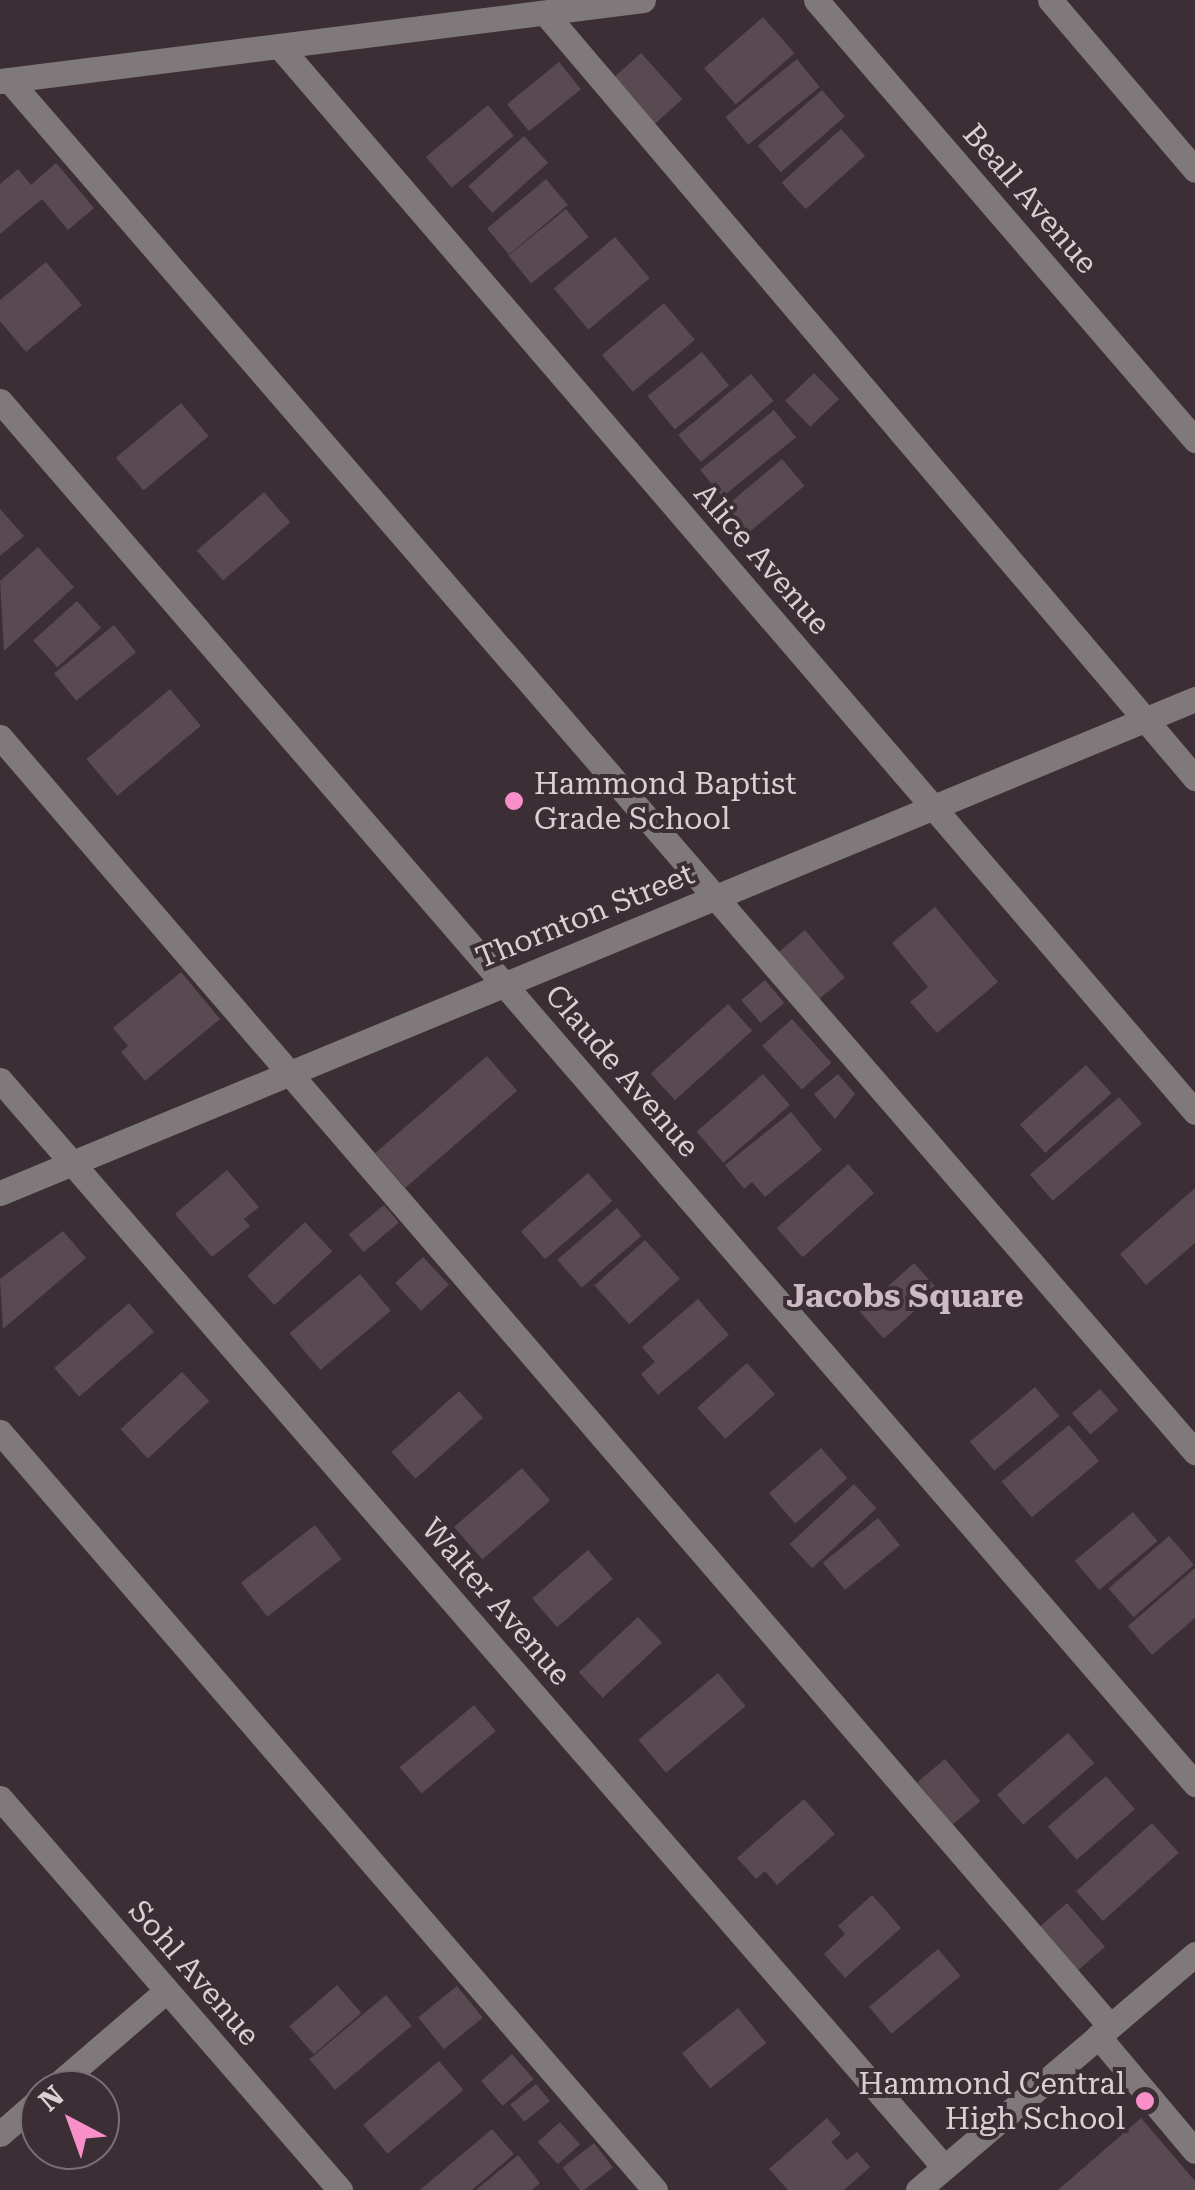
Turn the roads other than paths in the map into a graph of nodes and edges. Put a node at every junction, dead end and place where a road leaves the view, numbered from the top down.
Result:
1 (643, 0) edge
2 (816, 0) edge
3 (1050, 0) edge
4 (546, 13) junction
5 (280, 48) junction
6 (5, 80) edge
7 (1195, 170) edge
8 (0, 402) edge
9 (1195, 440) edge
10 (1195, 698) edge
11 (1145, 720) junction
12 (0, 737) edge
13 (1195, 778) edge
14 (932, 808) junction
15 (716, 897) junction
16 (504, 984) junction
17 (288, 1074) junction
18 (0, 1080) edge
19 (1195, 1112) edge
20 (72, 1164) junction
21 (0, 1193) edge
22 (0, 1432) edge
23 (1195, 1452) edge
24 (1195, 1784) edge
25 (0, 1798) edge
26 (1195, 1954) edge
27 (166, 1990) junction
28 (1104, 2031) junction
29 (74, 2070) edge
30 (20, 2116) edge
31 (0, 2134) edge
32 (1195, 2151) edge
33 (944, 2167) junction
34 (340, 2190) edge
35 (655, 2190) edge
36 (918, 2190) edge

1 - 4 street
2 - 9 street, Beall Avenue
3 - 7 street
4 - 5 street
4 - 11 street
5 - 6 street
5 - 14 street, Alice Avenue
6 - 15 street
8 - 16 street, Claude Avenue
10 - 11 street, Thornton Street
11 - 13 street
11 - 14 street, Thornton Street
12 - 17 street
14 - 15 street, Thornton Street
14 - 19 street, Alice Avenue
15 - 16 street, Thornton Street
15 - 23 street
16 - 17 street, Thornton Street
16 - 24 street, Claude Avenue
17 - 20 street, Thornton Street
17 - 28 street
18 - 20 street, Walter Avenue
20 - 21 street, Thornton Street
20 - 33 street, Walter Avenue
22 - 35 street
25 - 27 street, Sohl Avenue
26 - 28 street
27 - 29 street
27 - 34 street, Sohl Avenue
28 - 32 street
28 - 33 street
30 - 31 street
33 - 36 street

